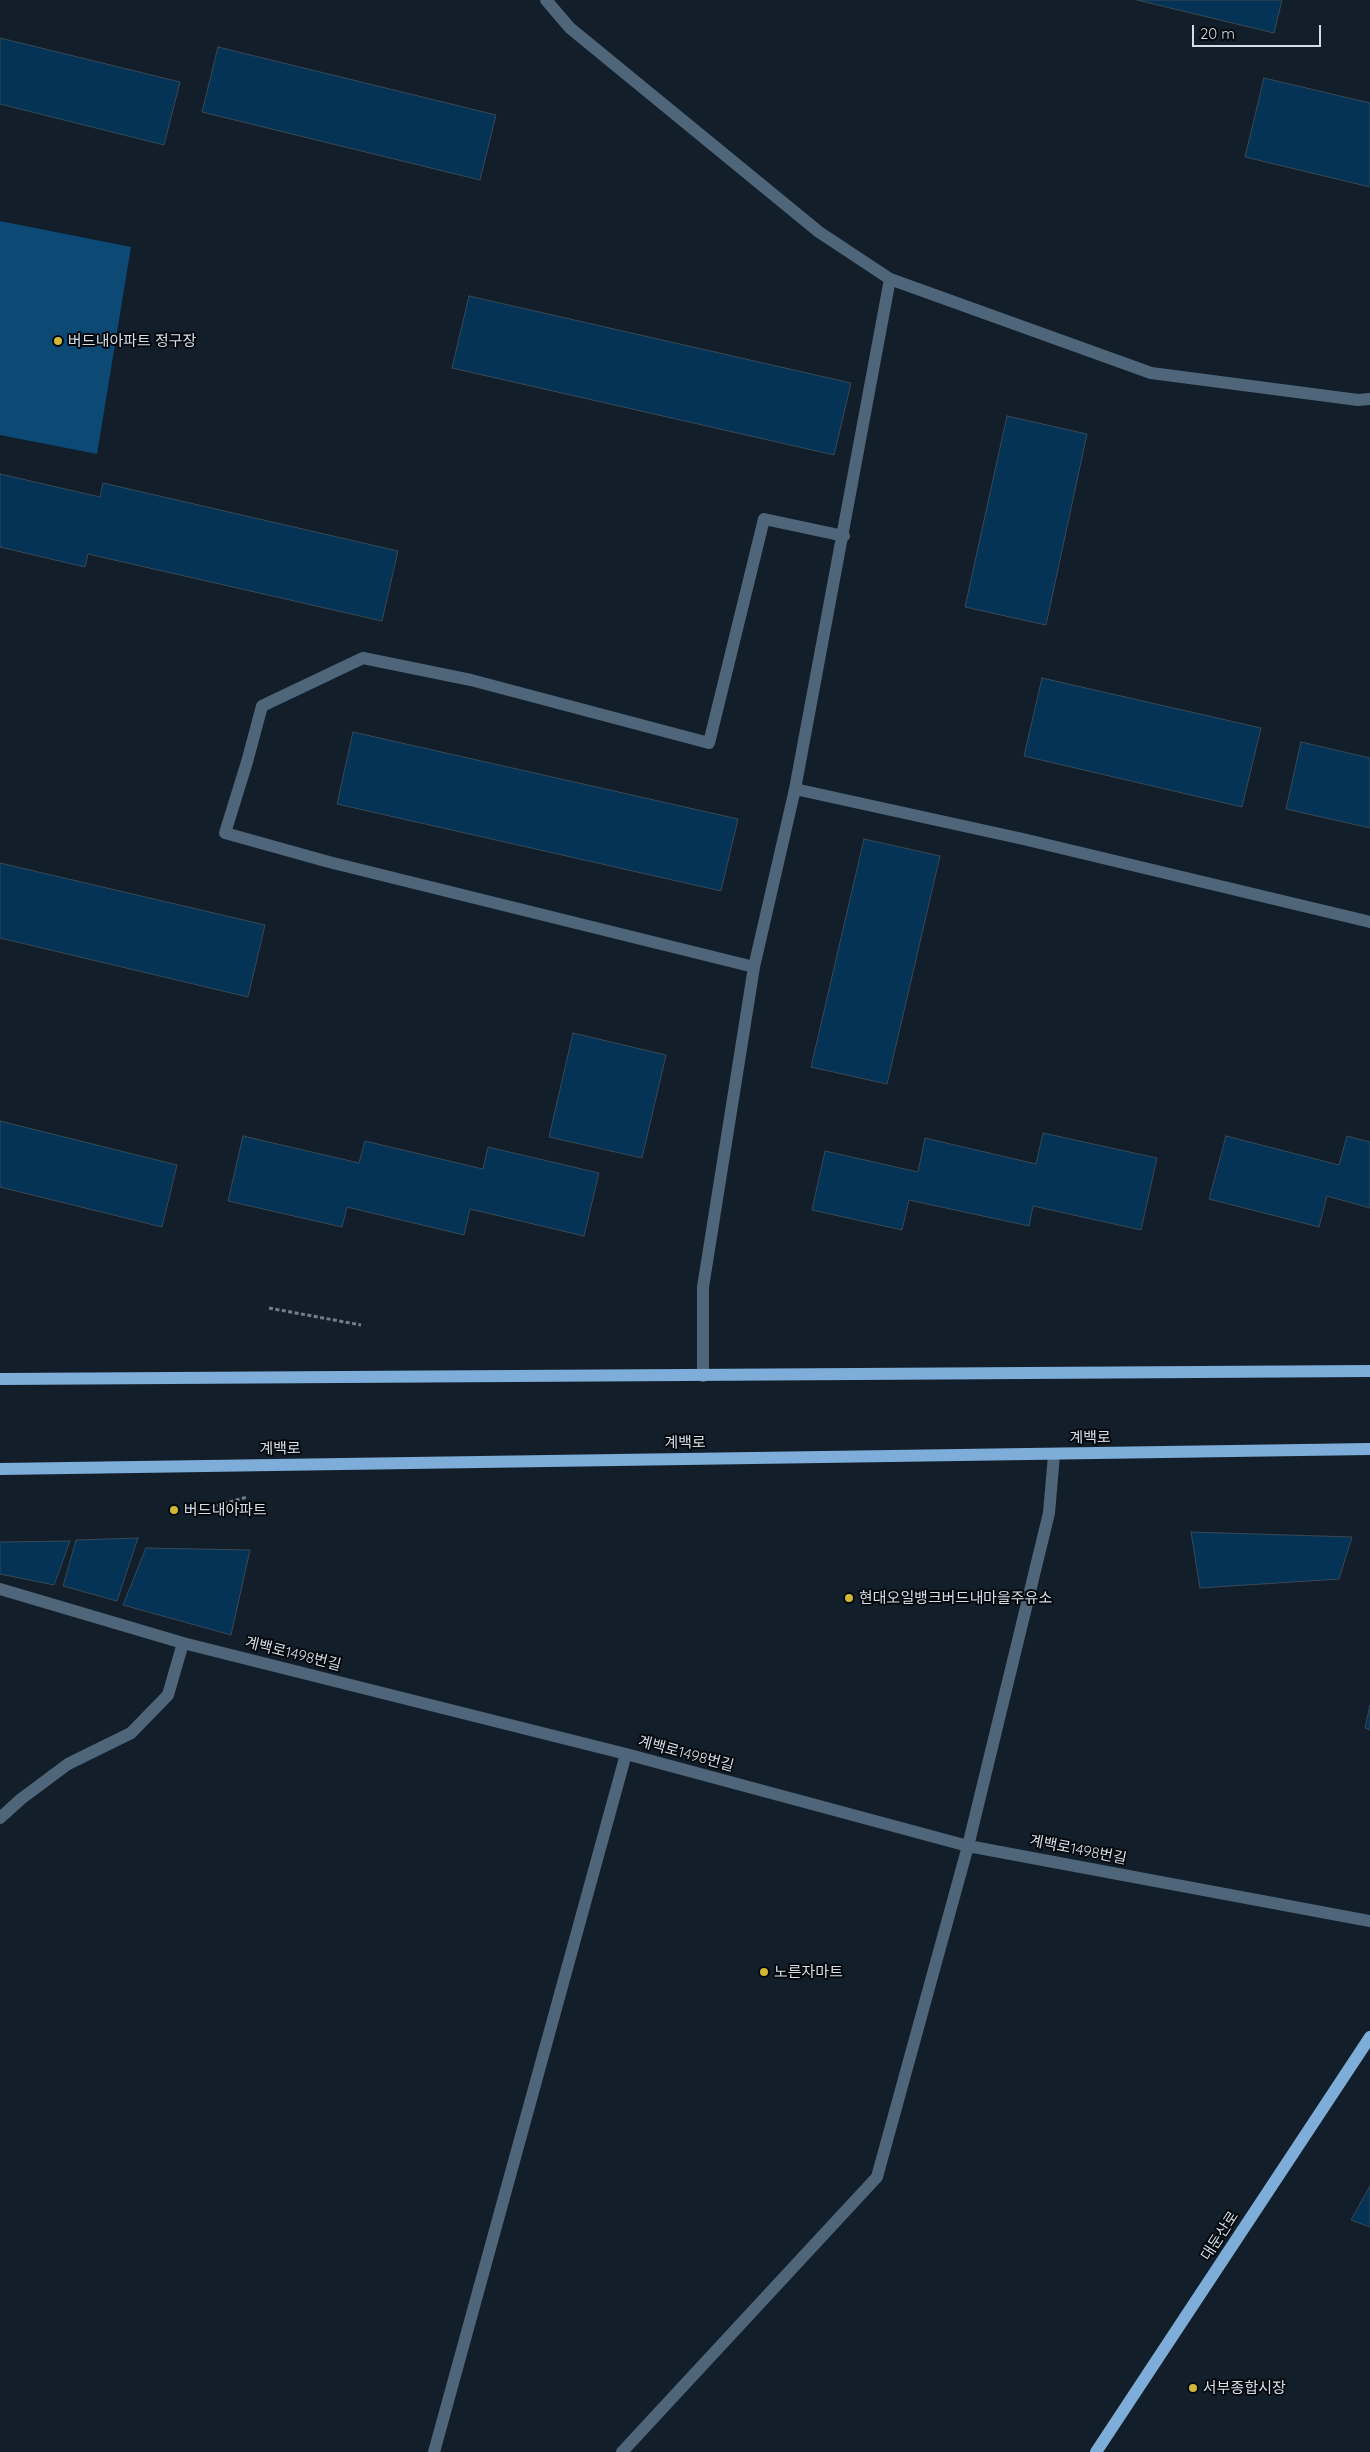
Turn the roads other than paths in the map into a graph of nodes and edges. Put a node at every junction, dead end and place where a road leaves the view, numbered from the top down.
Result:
1 (546, 0) edge
2 (890, 279) junction
3 (1370, 399) edge
4 (844, 536) junction
5 (795, 789) junction
6 (1370, 922) edge
7 (754, 967) junction
8 (1370, 1371) edge
9 (704, 1376) junction
10 (0, 1379) edge
11 (1370, 1449) edge
12 (1054, 1455) junction
13 (0, 1469) edge
14 (0, 1589) edge
15 (183, 1643) junction
16 (626, 1754) junction
17 (0, 1818) edge
18 (968, 1846) junction
19 (1370, 1922) edge
20 (1370, 2037) edge
21 (434, 2452) edge
22 (622, 2452) edge
23 (1096, 2452) edge

1 - 2 street
2 - 3 street
2 - 4 street
4 - 5 street
4 - 7 street
5 - 6 street
5 - 7 street
7 - 9 street
8 - 9 main road
9 - 10 main road
11 - 12 main road, 계백로
12 - 13 main road, 계백로
12 - 18 street
14 - 15 street, 계백로1498번길
15 - 16 street, 계백로1498번길
15 - 17 street
16 - 18 street, 계백로1498번길
16 - 21 street
18 - 19 street, 계백로1498번길
18 - 22 street
20 - 23 main road, 대둔산로

